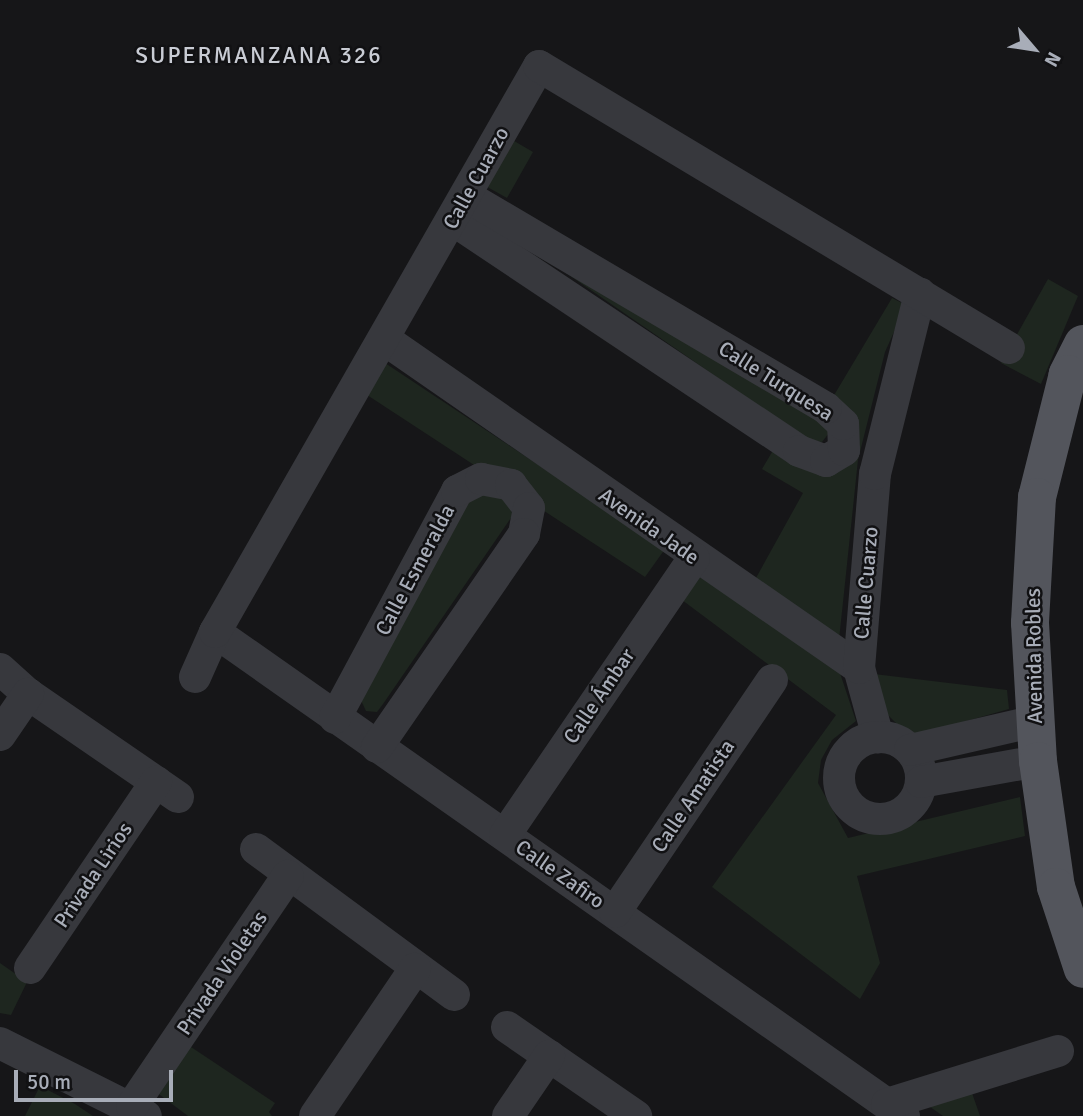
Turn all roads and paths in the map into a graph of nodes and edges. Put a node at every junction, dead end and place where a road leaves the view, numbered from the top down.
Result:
1 (459, 208) junction
2 (920, 294) junction
3 (384, 339) junction
4 (1083, 344) edge
5 (1009, 348) dead end
6 (694, 558) junction
7 (215, 632) junction
8 (859, 668) junction
9 (0, 669) edge
10 (195, 677) dead end
11 (772, 680) dead end
12 (28, 694) junction
13 (335, 718) junction
14 (1036, 720) junction
15 (0, 734) edge
16 (878, 737) junction
17 (377, 747) junction
18 (910, 750) junction
19 (1038, 761) junction
20 (921, 782) junction
21 (505, 835) junction
22 (256, 849) dead end
23 (288, 876) junction
24 (615, 912) junction
25 (30, 968) dead end
26 (415, 969) junction
27 (1083, 969) edge
28 (454, 995) dead end
29 (507, 1027) dead end
30 (0, 1043) edge
31 (1058, 1051) dead end
32 (549, 1056) junction
33 (895, 1110) edge
34 (139, 1111) edge
35 (315, 1116) edge
36 (508, 1116) edge
37 (636, 1116) edge

1 - 1 street, Calle Turquesa
1 - 2 street, Calle Cuarzo
1 - 3 street, Calle Cuarzo
2 - 5 street, Calle Cuarzo
2 - 8 street, Calle Cuarzo
3 - 6 street, Avenida Jade
3 - 7 street, Calle Cuarzo
4 - 14 main road, Avenida Robles
6 - 8 street, Avenida Jade
6 - 21 street, Calle Ámbar
7 - 10 street, Calle Cuarzo
7 - 13 street, Calle Zafiro
8 - 16 street
9 - 12 street, Privada Lirios
11 - 24 street, Calle Amatista
12 - 15 street
12 - 25 street, Privada Lirios
13 - 17 street, Calle Zafiro
13 - 17 street, Calle Esmeralda
14 - 18 street
14 - 19 main road, Avenida Robles
16 - 18 street
16 - 20 street
17 - 21 street, Calle Zafiro
18 - 20 street
19 - 20 street
19 - 27 main road, Avenida Robles
21 - 24 street, Calle Zafiro
22 - 23 street
23 - 26 street
23 - 34 street, Privada Violetas
24 - 33 street, Calle Zafiro
26 - 28 street
26 - 35 street
29 - 32 street
30 - 34 street
31 - 33 street
32 - 36 street
32 - 37 street

